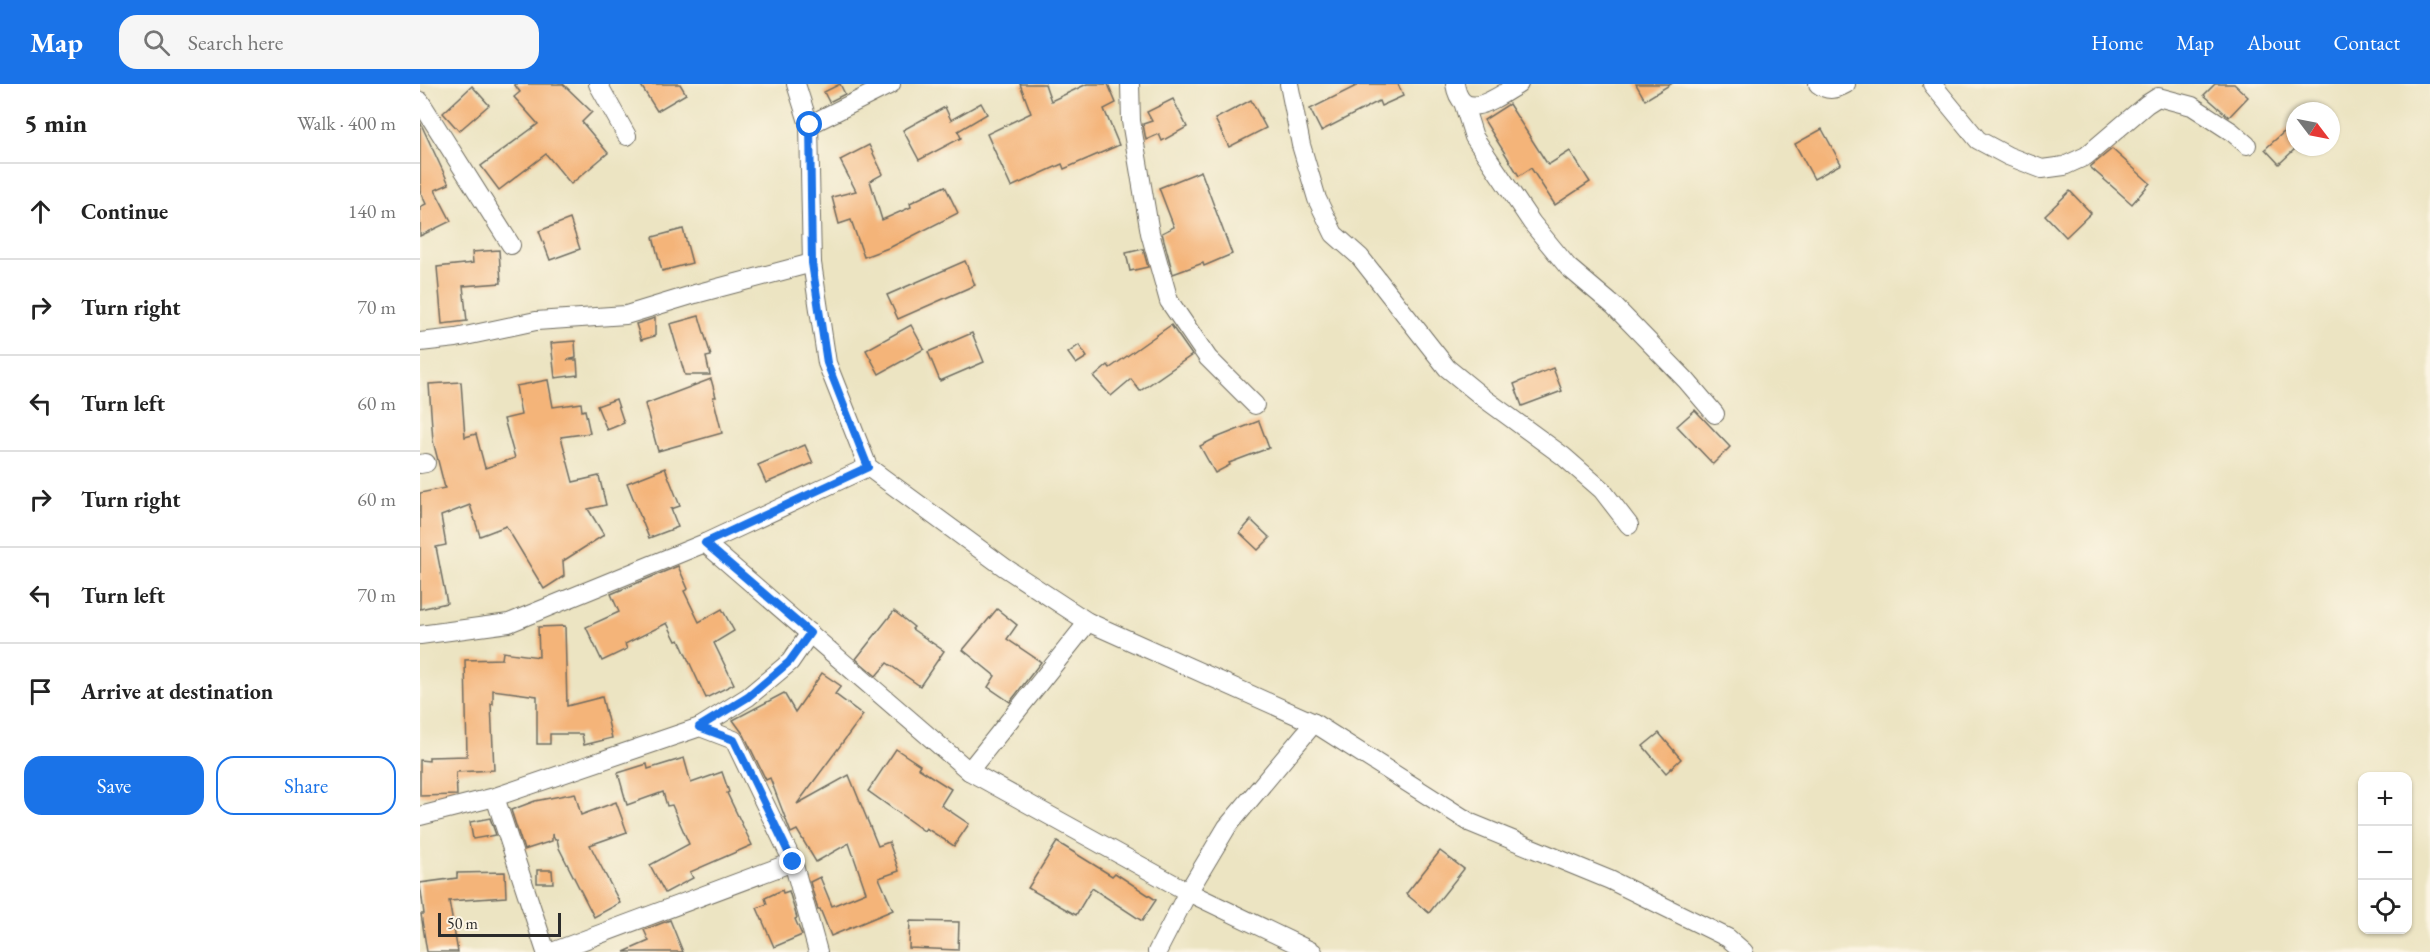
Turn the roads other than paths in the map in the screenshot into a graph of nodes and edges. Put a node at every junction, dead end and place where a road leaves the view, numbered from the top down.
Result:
1 (598, 84) edge
2 (796, 84) edge
3 (891, 84) edge
4 (1130, 84) edge
5 (1289, 84) edge
6 (1455, 84) edge
7 (1520, 84) edge
8 (1818, 84) edge
9 (1846, 84) edge
10 (1932, 84) edge
11 (420, 101) edge
12 (1463, 102) junction
13 (810, 125) junction
14 (627, 136) dead end
15 (2247, 145) dead end
16 (511, 245) dead end
17 (812, 263) junction
18 (420, 342) edge
19 (1255, 405) dead end
20 (1715, 414) dead end
21 (868, 467) junction
22 (1629, 525) dead end
23 (705, 543) junction
24 (1088, 621) junction
25 (810, 633) junction
26 (420, 635) edge
27 (1314, 723) junction
28 (699, 727) junction
29 (969, 771) junction
30 (495, 796) junction
31 (420, 816) edge
32 (793, 862) junction
33 (1188, 892) junction
34 (546, 952) edge
35 (552, 952) edge
36 (818, 952) edge
37 (1157, 952) edge
38 (1313, 952) edge
39 (1744, 952) edge

1 - 14 street
2 - 13 street
3 - 13 street
4 - 19 street
5 - 22 street
6 - 12 street
7 - 12 street
8 - 9 street
10 - 15 street
11 - 16 street
12 - 20 street
13 - 17 street
17 - 18 street
17 - 21 street
21 - 23 street
21 - 24 street
23 - 25 street
23 - 26 street
24 - 27 street
24 - 29 street
25 - 28 street
25 - 29 street
27 - 33 street
27 - 39 street
28 - 30 street
28 - 32 street
29 - 33 street
30 - 31 street
30 - 34 street
32 - 35 street
32 - 36 street
33 - 37 street
33 - 38 street

